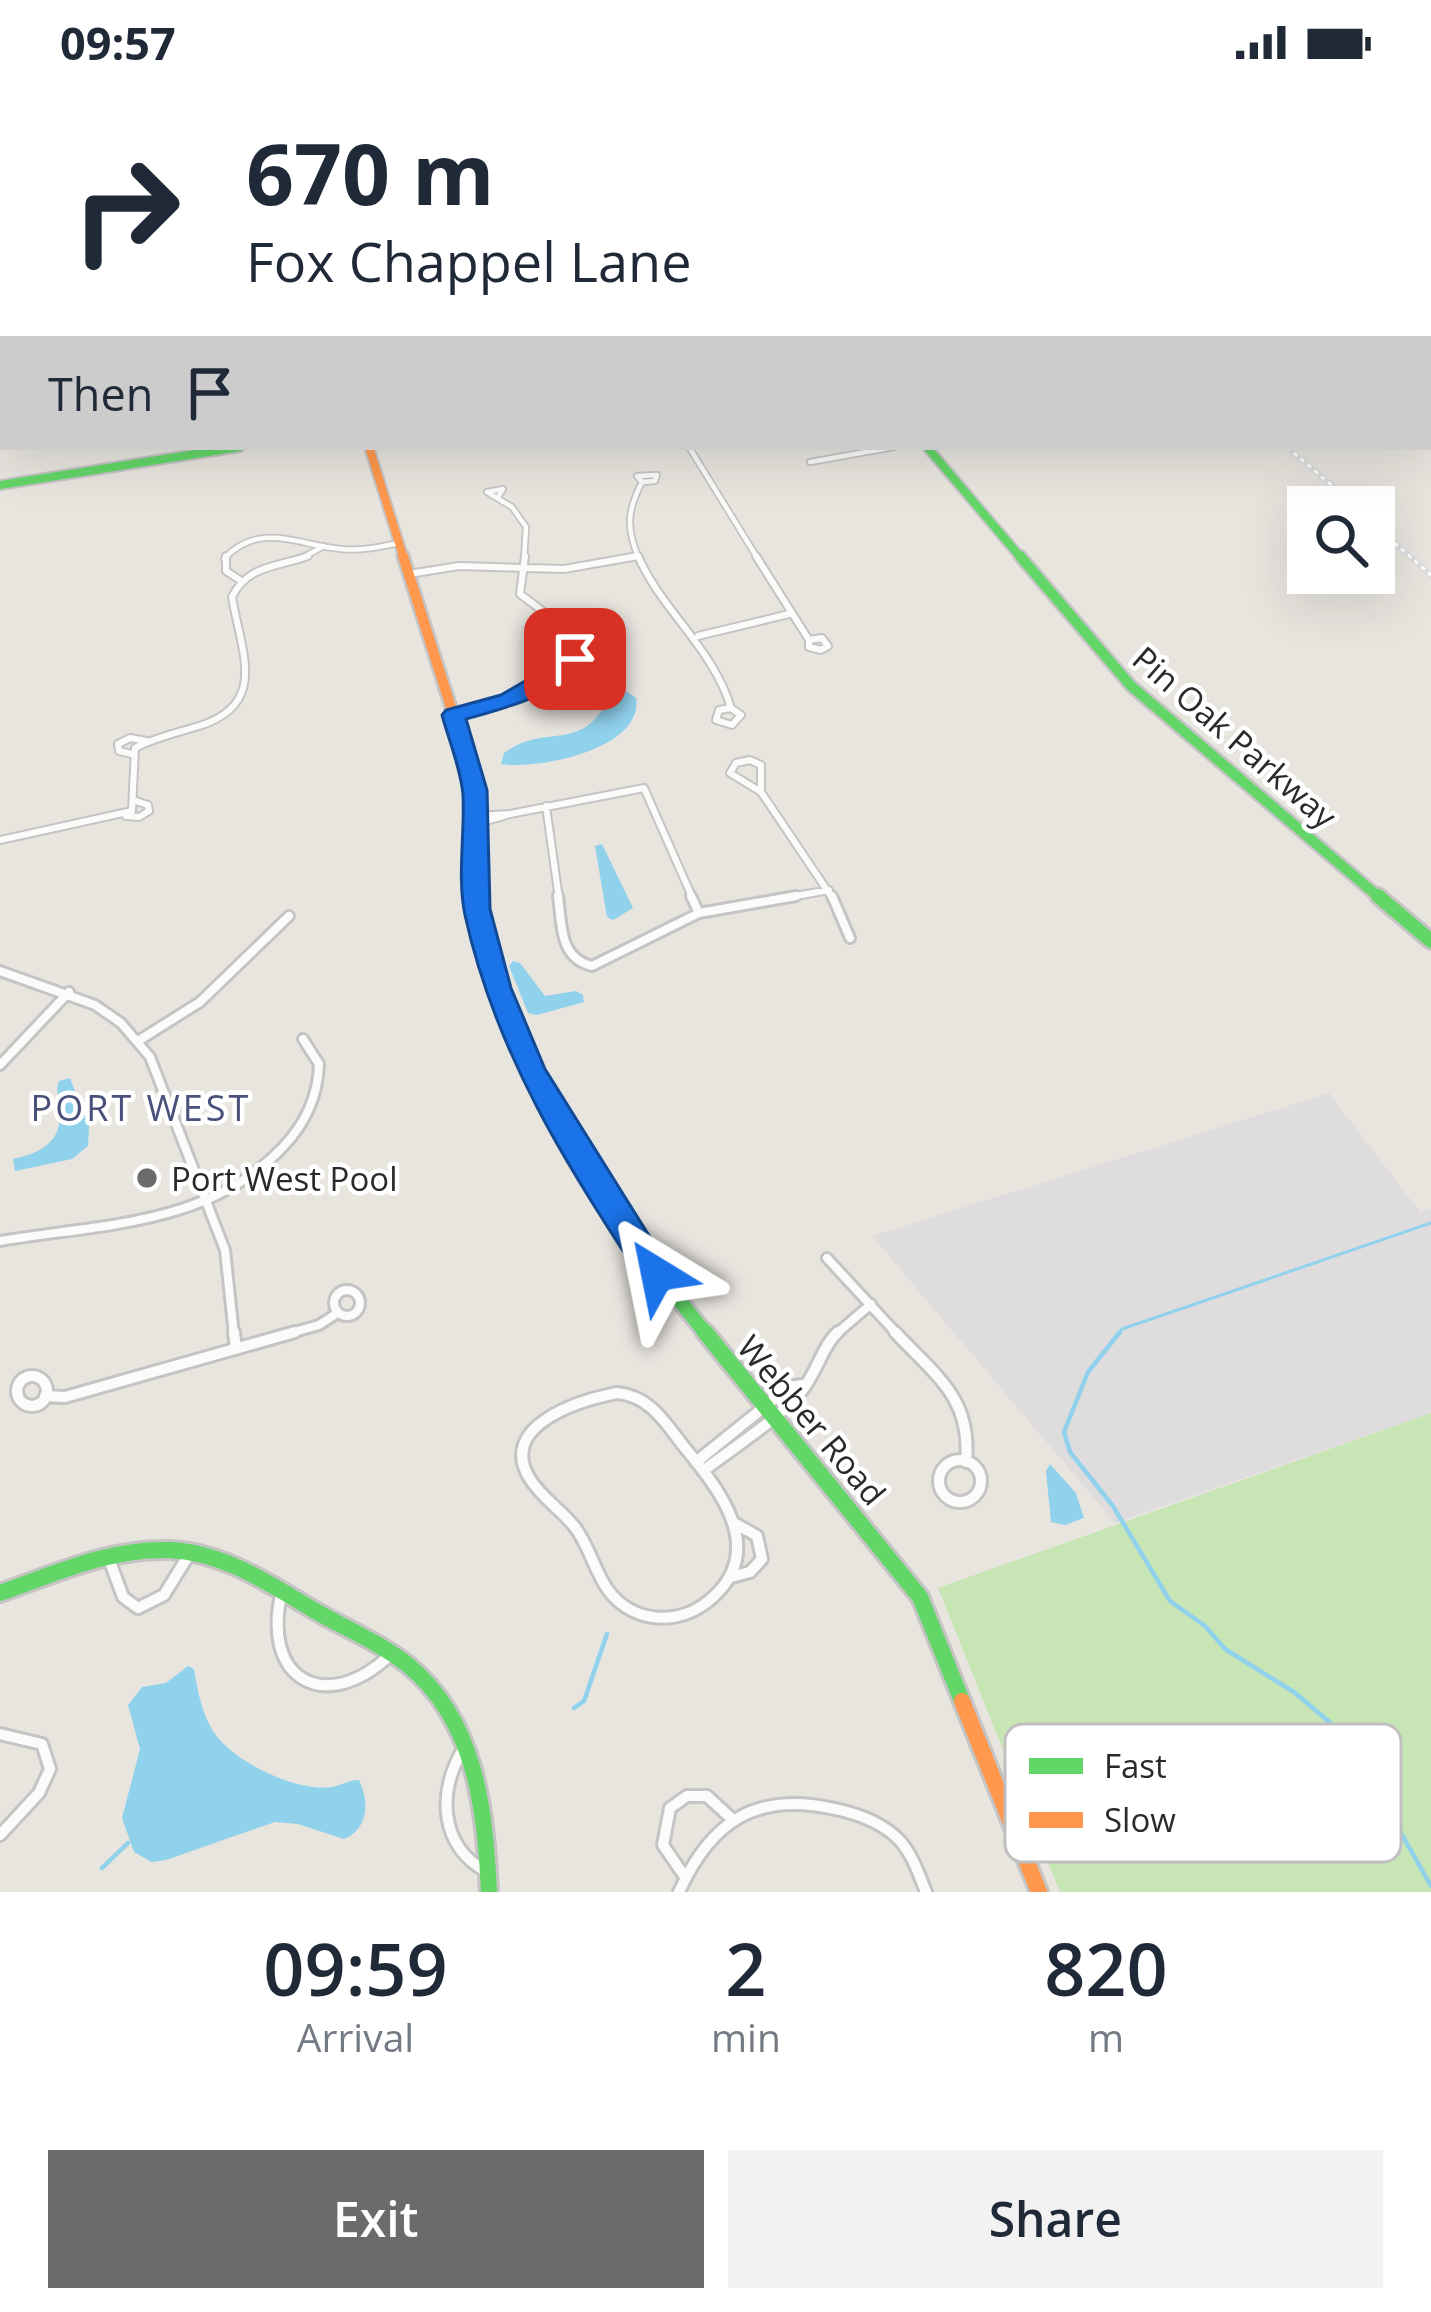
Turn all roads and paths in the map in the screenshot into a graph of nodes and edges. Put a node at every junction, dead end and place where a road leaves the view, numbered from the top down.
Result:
1 (221, 450) edge
2 (370, 450) edge
3 (691, 450) edge
4 (877, 450) edge
5 (931, 450) edge
6 (810, 462) dead end
7 (642, 482) dead end
8 (0, 484) edge
9 (498, 497) dead end
10 (399, 544) junction
11 (324, 546) junction
12 (638, 556) junction
13 (522, 568) junction
14 (409, 574) junction
15 (240, 580) junction
16 (789, 614) junction
17 (698, 636) junction
18 (809, 640) dead end
19 (731, 708) dead end
20 (454, 715) junction
21 (148, 741) junction
22 (132, 754) junction
23 (761, 792) junction
24 (136, 802) junction
25 (546, 806) junction
26 (125, 815) junction
27 (476, 820) junction
28 (0, 841) edge
29 (829, 890) junction
30 (699, 913) junction
31 (289, 916) dead end
32 (850, 938) dead end
33 (1431, 940) edge
34 (0, 971) edge
35 (69, 992) junction
36 (303, 1039) dead end
37 (138, 1041) junction
38 (0, 1065) edge
39 (208, 1202) junction
40 (0, 1241) edge
41 (826, 1258) dead end
42 (871, 1304) junction
43 (336, 1314) dead end
44 (236, 1349) junction
45 (46, 1396) dead end
46 (769, 1411) junction
47 (966, 1462) junction
48 (699, 1466) junction
49 (736, 1524) junction
50 (191, 1552) junction
51 (109, 1559) junction
52 (730, 1578) junction
53 (282, 1590) junction
54 (0, 1593) edge
55 (391, 1654) junction
56 (0, 1735) edge
57 (467, 1744) junction
58 (1005, 1808) edge
59 (733, 1820) junction
60 (0, 1835) edge
61 (1027, 1862) edge
62 (489, 1873) junction
63 (685, 1877) junction
64 (489, 1892) edge
65 (679, 1892) edge
66 (926, 1892) edge
67 (1039, 1892) edge

1 - 8 street
2 - 10 street, Webber Road
3 - 16 street
4 - 6 street
5 - 33 street, Pin Oak Parkway
7 - 12 street
9 - 13 street
10 - 11 street
10 - 14 street, Webber Road
11 - 15 street
11 - 15 street
12 - 13 street
12 - 17 street
13 - 14 street
13 - 20 street
14 - 20 street, Webber Road
15 - 21 street
16 - 17 street
16 - 18 street
17 - 19 street
20 - 27 street, Webber Road
21 - 22 street
21 - 22 street
22 - 24 street
23 - 23 street
23 - 29 street
24 - 26 street
24 - 26 street
25 - 27 street
25 - 30 street
25 - 30 street
26 - 28 street
27 - 46 street, Webber Road
29 - 30 street
29 - 32 street
31 - 37 street
34 - 35 street
35 - 37 street
35 - 38 street
36 - 39 street
37 - 39 street
39 - 40 street
39 - 44 street
41 - 42 street
42 - 46 street
42 - 47 street
43 - 44 street
44 - 45 street
46 - 48 street
46 - 58 street, Webber Road
47 - 47 street
48 - 49 street
48 - 52 street
49 - 52 street
49 - 52 street
50 - 51 street
50 - 51 street
50 - 53 street
51 - 54 street
53 - 55 street
53 - 55 street
55 - 57 street
56 - 60 street
57 - 62 street
57 - 62 street
59 - 63 street
59 - 63 street
59 - 66 street
61 - 67 street, Webber Road
62 - 64 street
63 - 65 street

